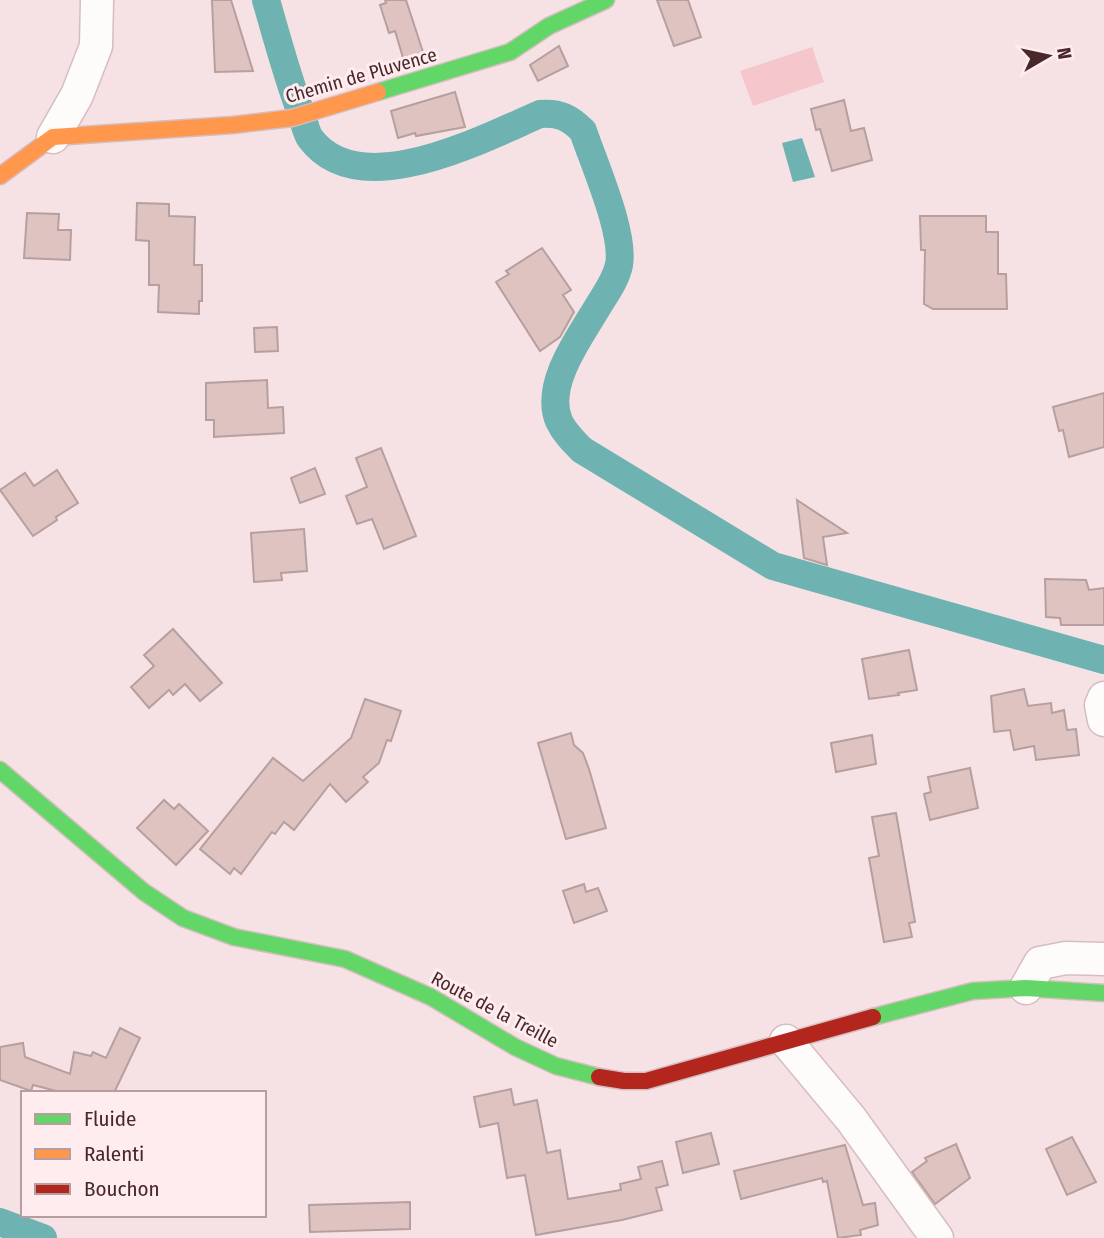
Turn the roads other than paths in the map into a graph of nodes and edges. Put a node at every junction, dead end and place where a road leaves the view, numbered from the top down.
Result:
1 (97, 0) edge
2 (606, 0) edge
3 (53, 137) junction
4 (0, 176) edge
5 (1104, 698) edge
6 (1104, 720) edge
7 (0, 770) edge
8 (1104, 959) edge
9 (1026, 988) junction
10 (1104, 993) edge
11 (786, 1041) junction
12 (937, 1238) edge

1 - 3 street
2 - 3 street, Chemin de Pluvence
3 - 4 street
5 - 6 street
7 - 11 street, Route de la Treille
8 - 9 street
9 - 10 street, Route de la Treille
9 - 11 street, Route de la Treille
11 - 12 street

